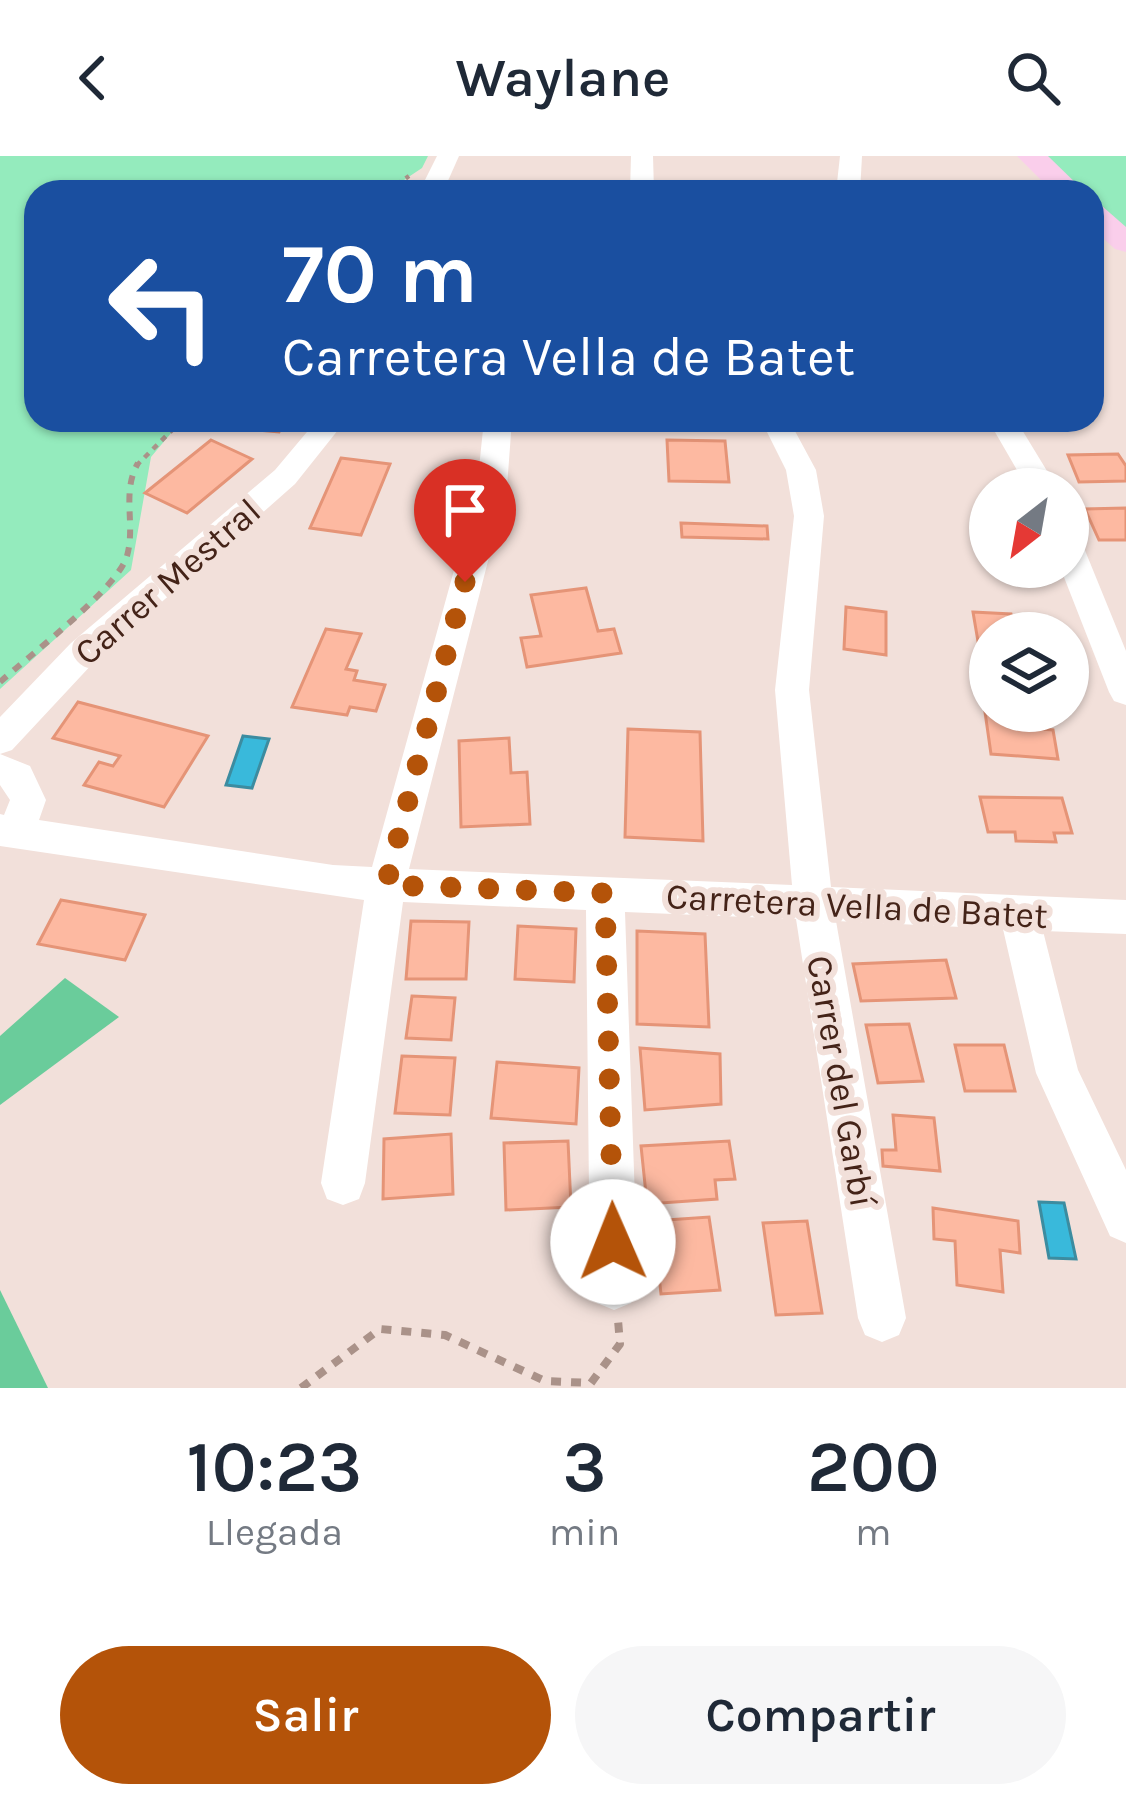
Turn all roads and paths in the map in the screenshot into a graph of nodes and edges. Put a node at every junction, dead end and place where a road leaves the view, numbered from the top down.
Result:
1 (1031, 156) edge
2 (1057, 180) edge
3 (169, 432) edge
4 (322, 432) edge
5 (497, 432) edge
6 (781, 432) edge
7 (1009, 432) edge
8 (1031, 468) edge
9 (1084, 588) edge
10 (0, 682) edge
11 (1126, 692) edge
12 (0, 740) edge
13 (0, 769) edge
14 (8, 832) edge
15 (386, 885) junction
16 (605, 893) junction
17 (813, 903) junction
18 (1019, 912) junction
19 (1126, 917) edge
20 (344, 1184) dead end
21 (1126, 1220) edge
22 (614, 1286) joint
23 (882, 1318) dead end
24 (301, 1388) edge

1 - 2 main road
3 - 10 path
4 - 12 street, Carrer Mestral
5 - 15 street
6 - 17 street, Carrer del Garbí
7 - 8 street
9 - 11 street
13 - 14 street, Carretera Vella de Batet
14 - 15 street, Carretera Vella de Batet
15 - 16 street, Carretera Vella de Batet
15 - 20 street
16 - 17 street, Carretera Vella de Batet
16 - 22 street
17 - 18 street, Carretera Vella de Batet
17 - 23 street, Carrer del Garbí
18 - 19 street, Carretera Vella de Batet
18 - 21 street
22 - 24 path

